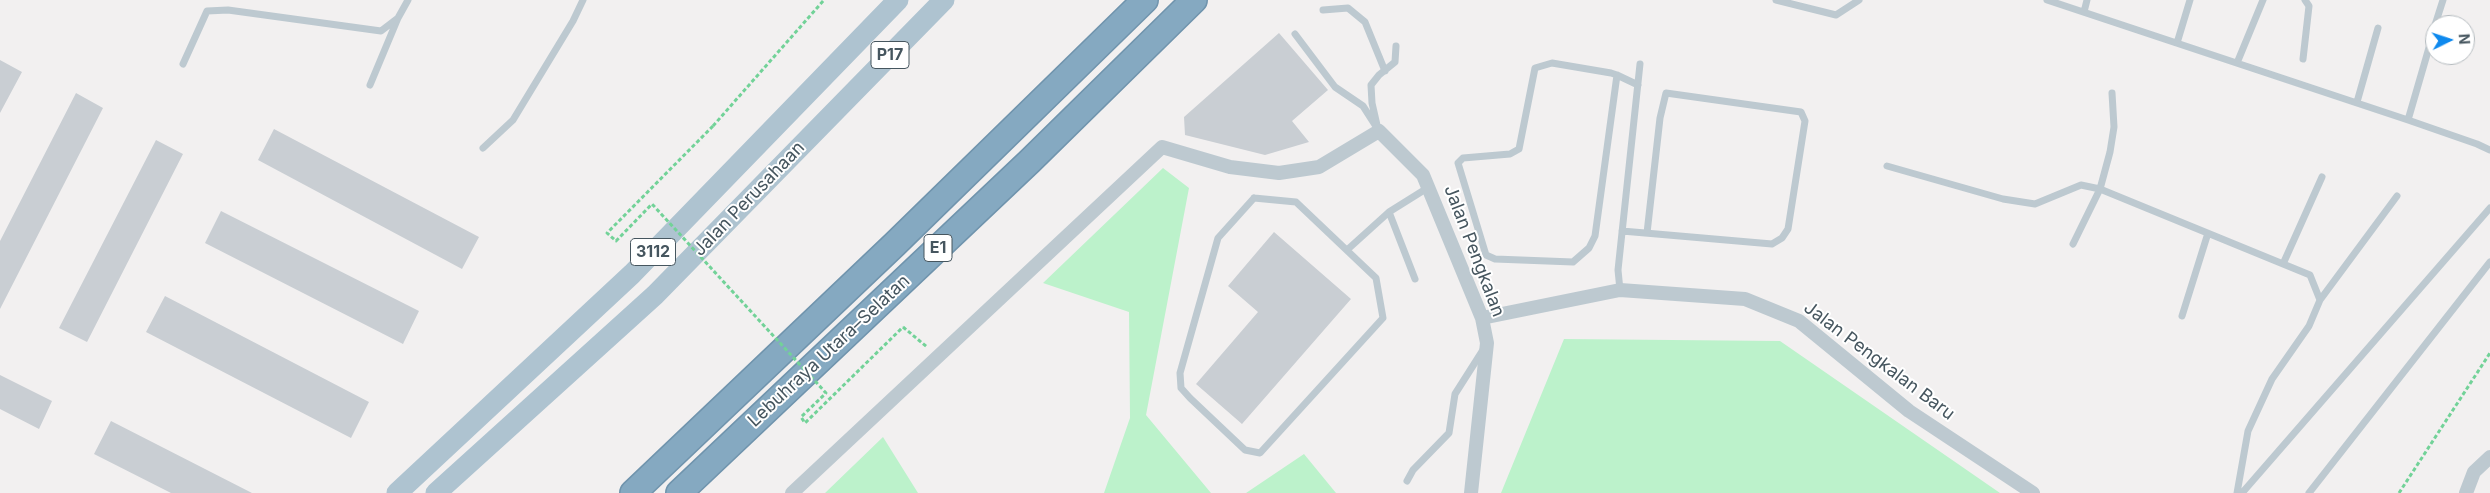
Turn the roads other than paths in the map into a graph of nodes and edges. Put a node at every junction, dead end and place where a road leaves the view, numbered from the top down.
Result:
1 (408, 0) edge
2 (583, 0) edge
3 (898, 0) edge
4 (944, 0) edge
5 (1145, 0) edge
6 (1194, 0) edge
7 (1776, 0) edge
8 (1859, 0) edge
9 (2047, 0) edge
10 (2087, 0) edge
11 (2190, 0) edge
12 (2263, 0) edge
13 (2305, 0) edge
14 (2443, 0) edge
15 (1323, 10) dead end
16 (2084, 12) junction
17 (2438, 15) edge
18 (398, 18) junction
19 (2378, 28) dead end
20 (1295, 34) dead end
21 (2177, 43) junction
22 (1396, 46) dead end
23 (2303, 59) dead end
24 (2425, 61) edge
25 (2237, 63) junction
26 (183, 64) dead end
27 (1640, 64) dead end
28 (1385, 71) junction
29 (1618, 75) junction
30 (370, 84) dead end
31 (1638, 84) junction
32 (2112, 93) dead end
33 (2357, 102) junction
34 (835, 111) joint
35 (2408, 120) junction
36 (1379, 130) junction
37 (483, 148) dead end
38 (2490, 150) edge
39 (1887, 166) dead end
40 (2322, 176) dead end
41 (1429, 187) junction
42 (2100, 189) junction
43 (2397, 196) dead end
44 (2490, 208) edge
45 (1389, 212) junction
46 (1622, 231) junction
47 (1647, 233) junction
48 (2208, 233) junction
49 (2073, 244) dead end
50 (1347, 250) junction
51 (2490, 262) edge
52 (2283, 264) junction
53 (1415, 279) dead end
54 (1620, 290) junction
55 (2320, 300) junction
56 (2182, 316) dead end
57 (1482, 318) junction
58 (1487, 343) junction
59 (2490, 457) edge
60 (1407, 480) dead end
61 (398, 493) edge
62 (436, 493) edge
63 (633, 493) edge
64 (678, 493) edge
65 (792, 493) edge
66 (1471, 493) edge
67 (2033, 493) edge
68 (2237, 493) edge
69 (2242, 493) edge
70 (2309, 493) edge
71 (2466, 493) edge

1 - 18 lane
2 - 37 lane
3 - 61 main road, Jalan Perusahaan / 3112
4 - 34 main road, Jalan Perusahaan / P17
5 - 63 highway, Lebuhraya Utara–Selatan / E1
6 - 64 highway, Lebuhraya Utara–Selatan / E1
7 - 8 lane
9 - 16 lane
10 - 16 lane
11 - 21 lane
12 - 25 lane
13 - 23 lane
14 - 17 lane
15 - 28 lane
16 - 21 lane
18 - 26 lane
18 - 30 lane
19 - 33 lane
20 - 36 lane
21 - 25 lane
22 - 28 lane
24 - 35 lane
25 - 33 lane
27 - 31 lane
28 - 36 lane
29 - 29 lane
29 - 31 lane
31 - 46 lane
32 - 42 lane
33 - 35 lane
34 - 62 main road, Jalan Perusahaan / 3112
35 - 38 lane
36 - 41 street, Jalan Pengkalan
36 - 65 street
39 - 42 lane
40 - 52 lane
41 - 45 lane
41 - 57 street, Jalan Pengkalan
42 - 48 lane
42 - 49 lane
43 - 55 lane
44 - 69 lane
45 - 50 lane
45 - 53 lane
46 - 47 lane
46 - 54 lane
47 - 47 lane
48 - 52 lane
48 - 56 lane
50 - 50 lane
51 - 70 lane
52 - 55 lane
54 - 57 street, Jalan Pengkalan Baru
54 - 67 street, Jalan Pengkalan Baru
55 - 68 lane
57 - 58 street, Jalan Pengkalan
58 - 60 lane
58 - 66 street, Jalan Pengkalan
59 - 71 street

